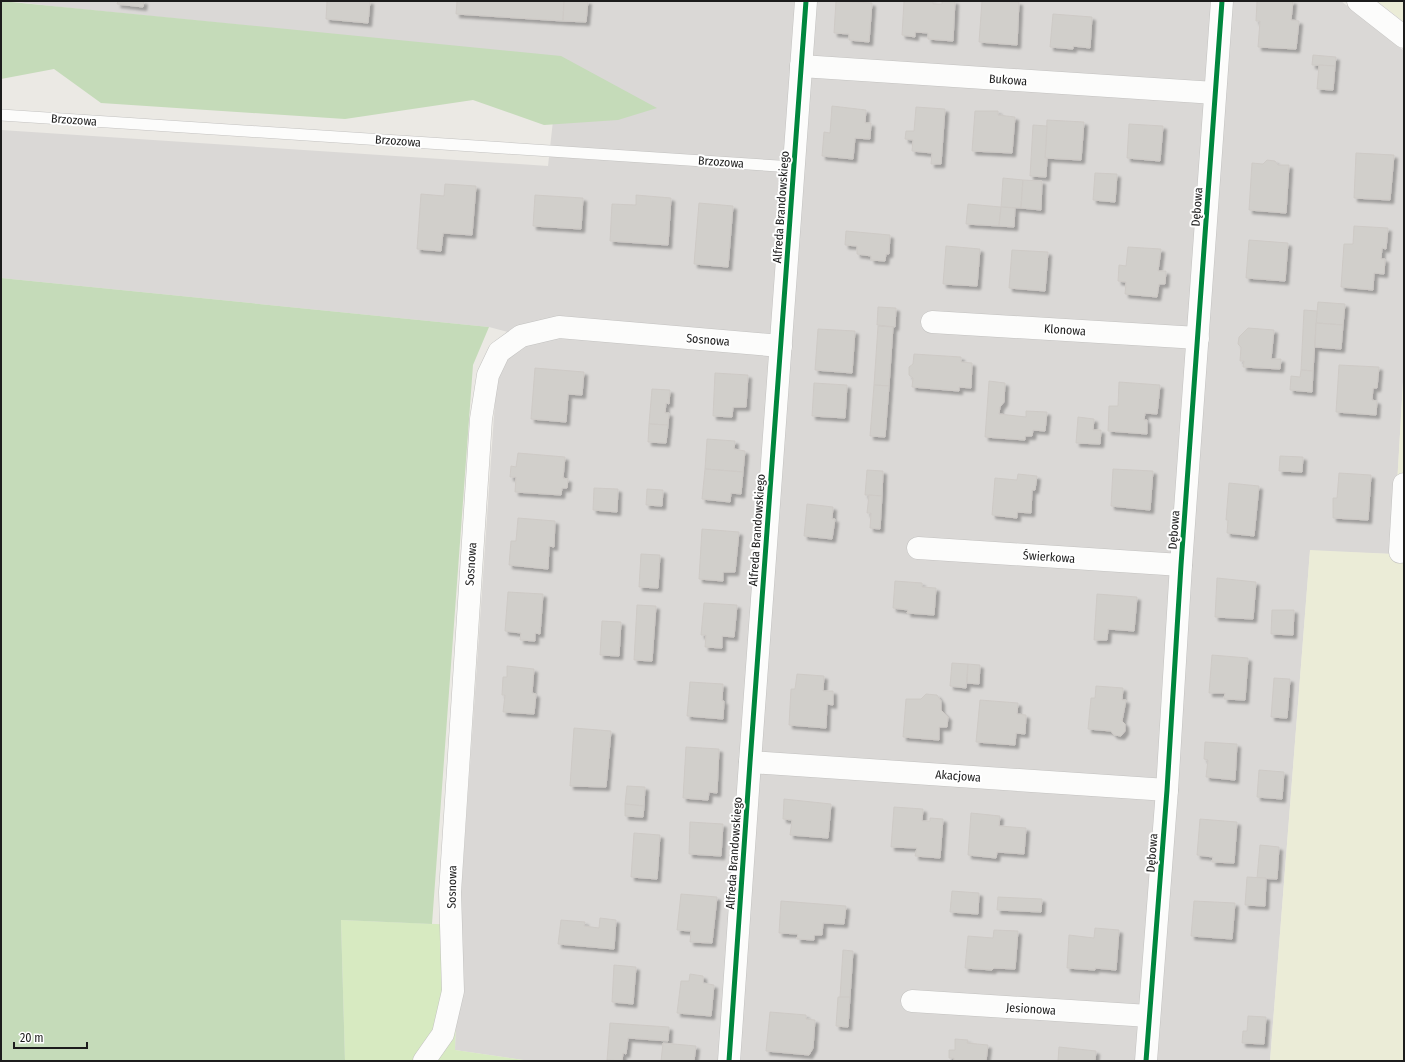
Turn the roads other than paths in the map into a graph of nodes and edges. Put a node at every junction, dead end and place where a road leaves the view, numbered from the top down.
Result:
1 (806, 1) edge
2 (1222, 1) edge
3 (1358, 1) edge
4 (1404, 37) edge
5 (801, 66) junction
6 (1215, 93) junction
7 (1, 115) edge
8 (794, 167) junction
9 (932, 322) dead end
10 (1198, 338) junction
11 (781, 346) junction
12 (1404, 484) edge
13 (918, 548) dead end
14 (1400, 552) dead end
15 (1181, 565) junction
16 (750, 762) junction
17 (1167, 790) junction
18 (912, 1001) dead end
19 (1149, 1016) junction
20 (424, 1061) edge
21 (729, 1061) edge
22 (1146, 1061) edge

1 - 5 street, Alfreda Brandowskiego
2 - 6 street, Dębowa
3 - 4 street
5 - 6 street, Bukowa
5 - 8 street, Alfreda Brandowskiego
6 - 10 street, Dębowa
7 - 8 lane, Brzozowa
8 - 11 street, Alfreda Brandowskiego
9 - 10 street, Klonowa
10 - 15 street, Dębowa
11 - 16 street, Alfreda Brandowskiego
11 - 20 street, Sosnowa
12 - 14 street
13 - 15 street, Świerkowa
15 - 17 street, Dębowa
16 - 17 street, Akacjowa
16 - 21 street, Alfreda Brandowskiego
17 - 19 street, Dębowa
18 - 19 street, Jesionowa
19 - 22 street, Dębowa

